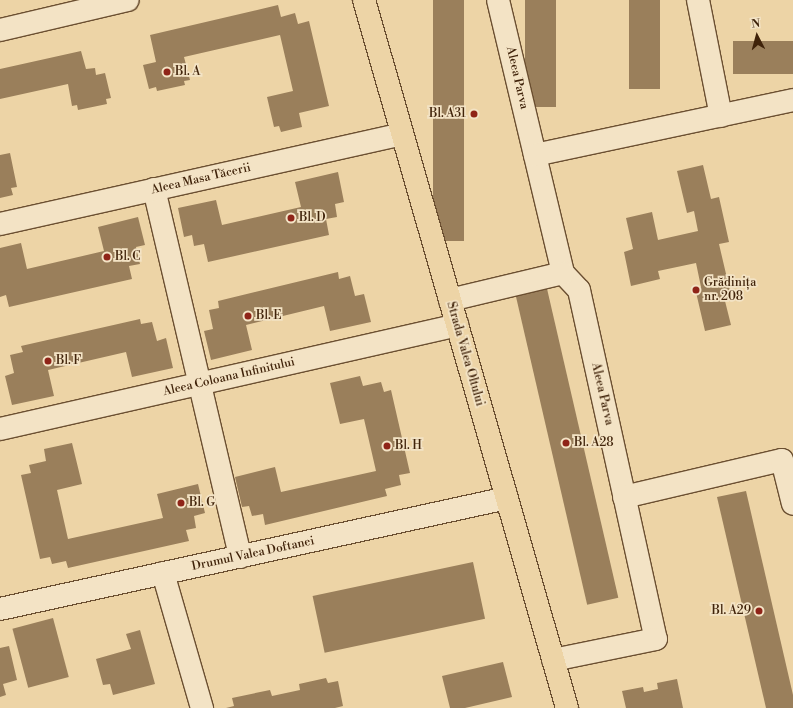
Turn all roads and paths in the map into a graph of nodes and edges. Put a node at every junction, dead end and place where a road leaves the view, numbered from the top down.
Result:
1 (128, 0) edge
2 (364, 0) edge
3 (498, 0) edge
4 (698, 0) edge
5 (0, 30) edge
6 (793, 100) edge
7 (721, 116) junction
8 (402, 134) junction
9 (535, 155) junction
10 (154, 189) junction
11 (0, 224) edge
12 (563, 273) junction
13 (450, 300) junction
14 (457, 325) junction
15 (200, 383) junction
16 (0, 430) edge
17 (624, 497) junction
18 (507, 498) junction
19 (793, 504) edge
20 (240, 557) junction
21 (163, 573) junction
22 (0, 609) edge
23 (553, 660) junction
24 (202, 708) edge
25 (567, 708) edge

1 - 5 street
2 - 8 main road, Strada Valea Oltului
3 - 9 street, Aleea Parva
4 - 7 street
6 - 7 street
7 - 9 street
8 - 10 street, Aleea Masa Tăcerii
8 - 13 main road, Strada Valea Oltului
9 - 12 street, Aleea Parva
10 - 11 street, Aleea Masa Tăcerii
10 - 15 street
12 - 13 street
12 - 17 street, Aleea Parva
13 - 14 main road, Strada Valea Oltului
14 - 15 street, Aleea Coloana Infinitului
14 - 18 main road, Strada Valea Oltului
15 - 16 street, Aleea Coloana Infinitului
15 - 20 street
17 - 19 street
17 - 23 street, Aleea Parva
18 - 20 street, Drumul Valea Doftanei
18 - 23 main road, Strada Valea Oltului
20 - 21 street, Drumul Valea Doftanei
21 - 22 street, Drumul Valea Doftanei
21 - 24 street
23 - 25 main road, Strada Valea Oltului

